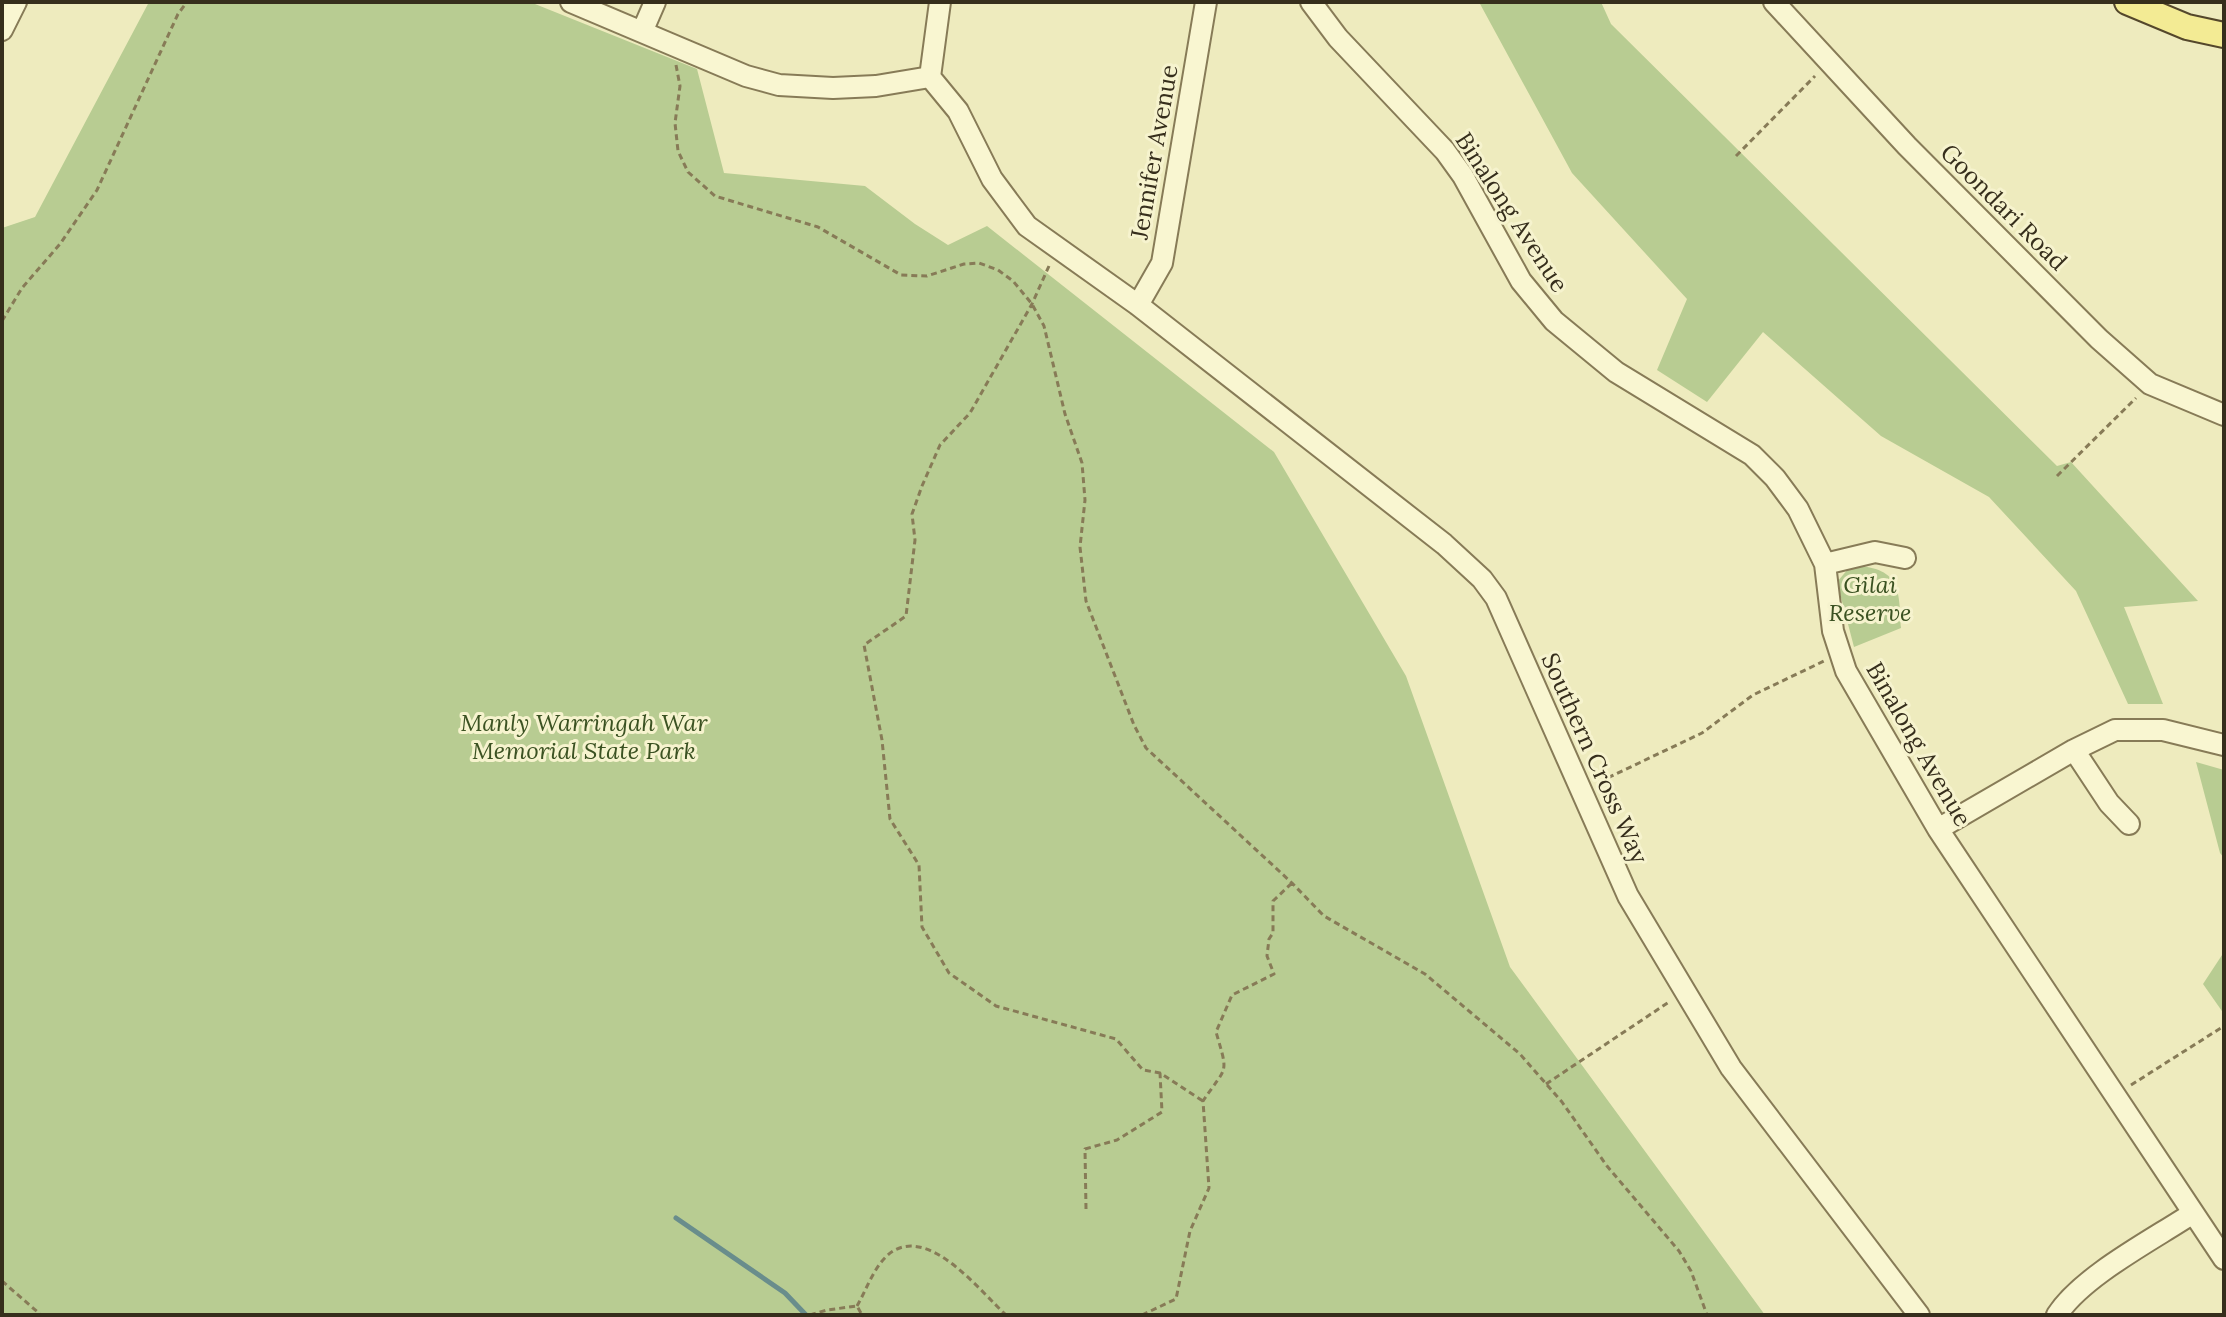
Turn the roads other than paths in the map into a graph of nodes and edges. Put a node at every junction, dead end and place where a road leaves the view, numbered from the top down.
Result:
1 (16, 2) edge
2 (571, 2) edge
3 (655, 2) edge
4 (940, 2) edge
5 (1206, 2) edge
6 (1311, 2) edge
7 (1774, 2) edge
8 (2127, 2) edge
9 (2, 30) edge
10 (642, 32) junction
11 (2224, 35) edge
12 (930, 77) junction
13 (1138, 305) junction
14 (2224, 415) edge
15 (1905, 558) dead end
16 (1825, 564) junction
17 (2224, 745) edge
18 (2074, 750) junction
19 (2129, 824) dead end
20 (1938, 829) junction
21 (2193, 1213) junction
22 (2224, 1259) edge
23 (1919, 1315) edge
24 (2057, 1315) edge

1 - 9 street
2 - 10 street
3 - 10 street
4 - 12 street
5 - 13 street, Jennifer Avenue
6 - 16 street, Binalong Avenue
7 - 14 street, Goondari Road
8 - 11 main road
10 - 12 street
12 - 13 street, Southern Cross Way
13 - 23 street, Southern Cross Way
15 - 16 street
16 - 20 street, Binalong Avenue
17 - 18 street
18 - 19 street
18 - 20 street
20 - 21 street, Binalong Avenue
21 - 22 street, Binalong Avenue
21 - 24 street

